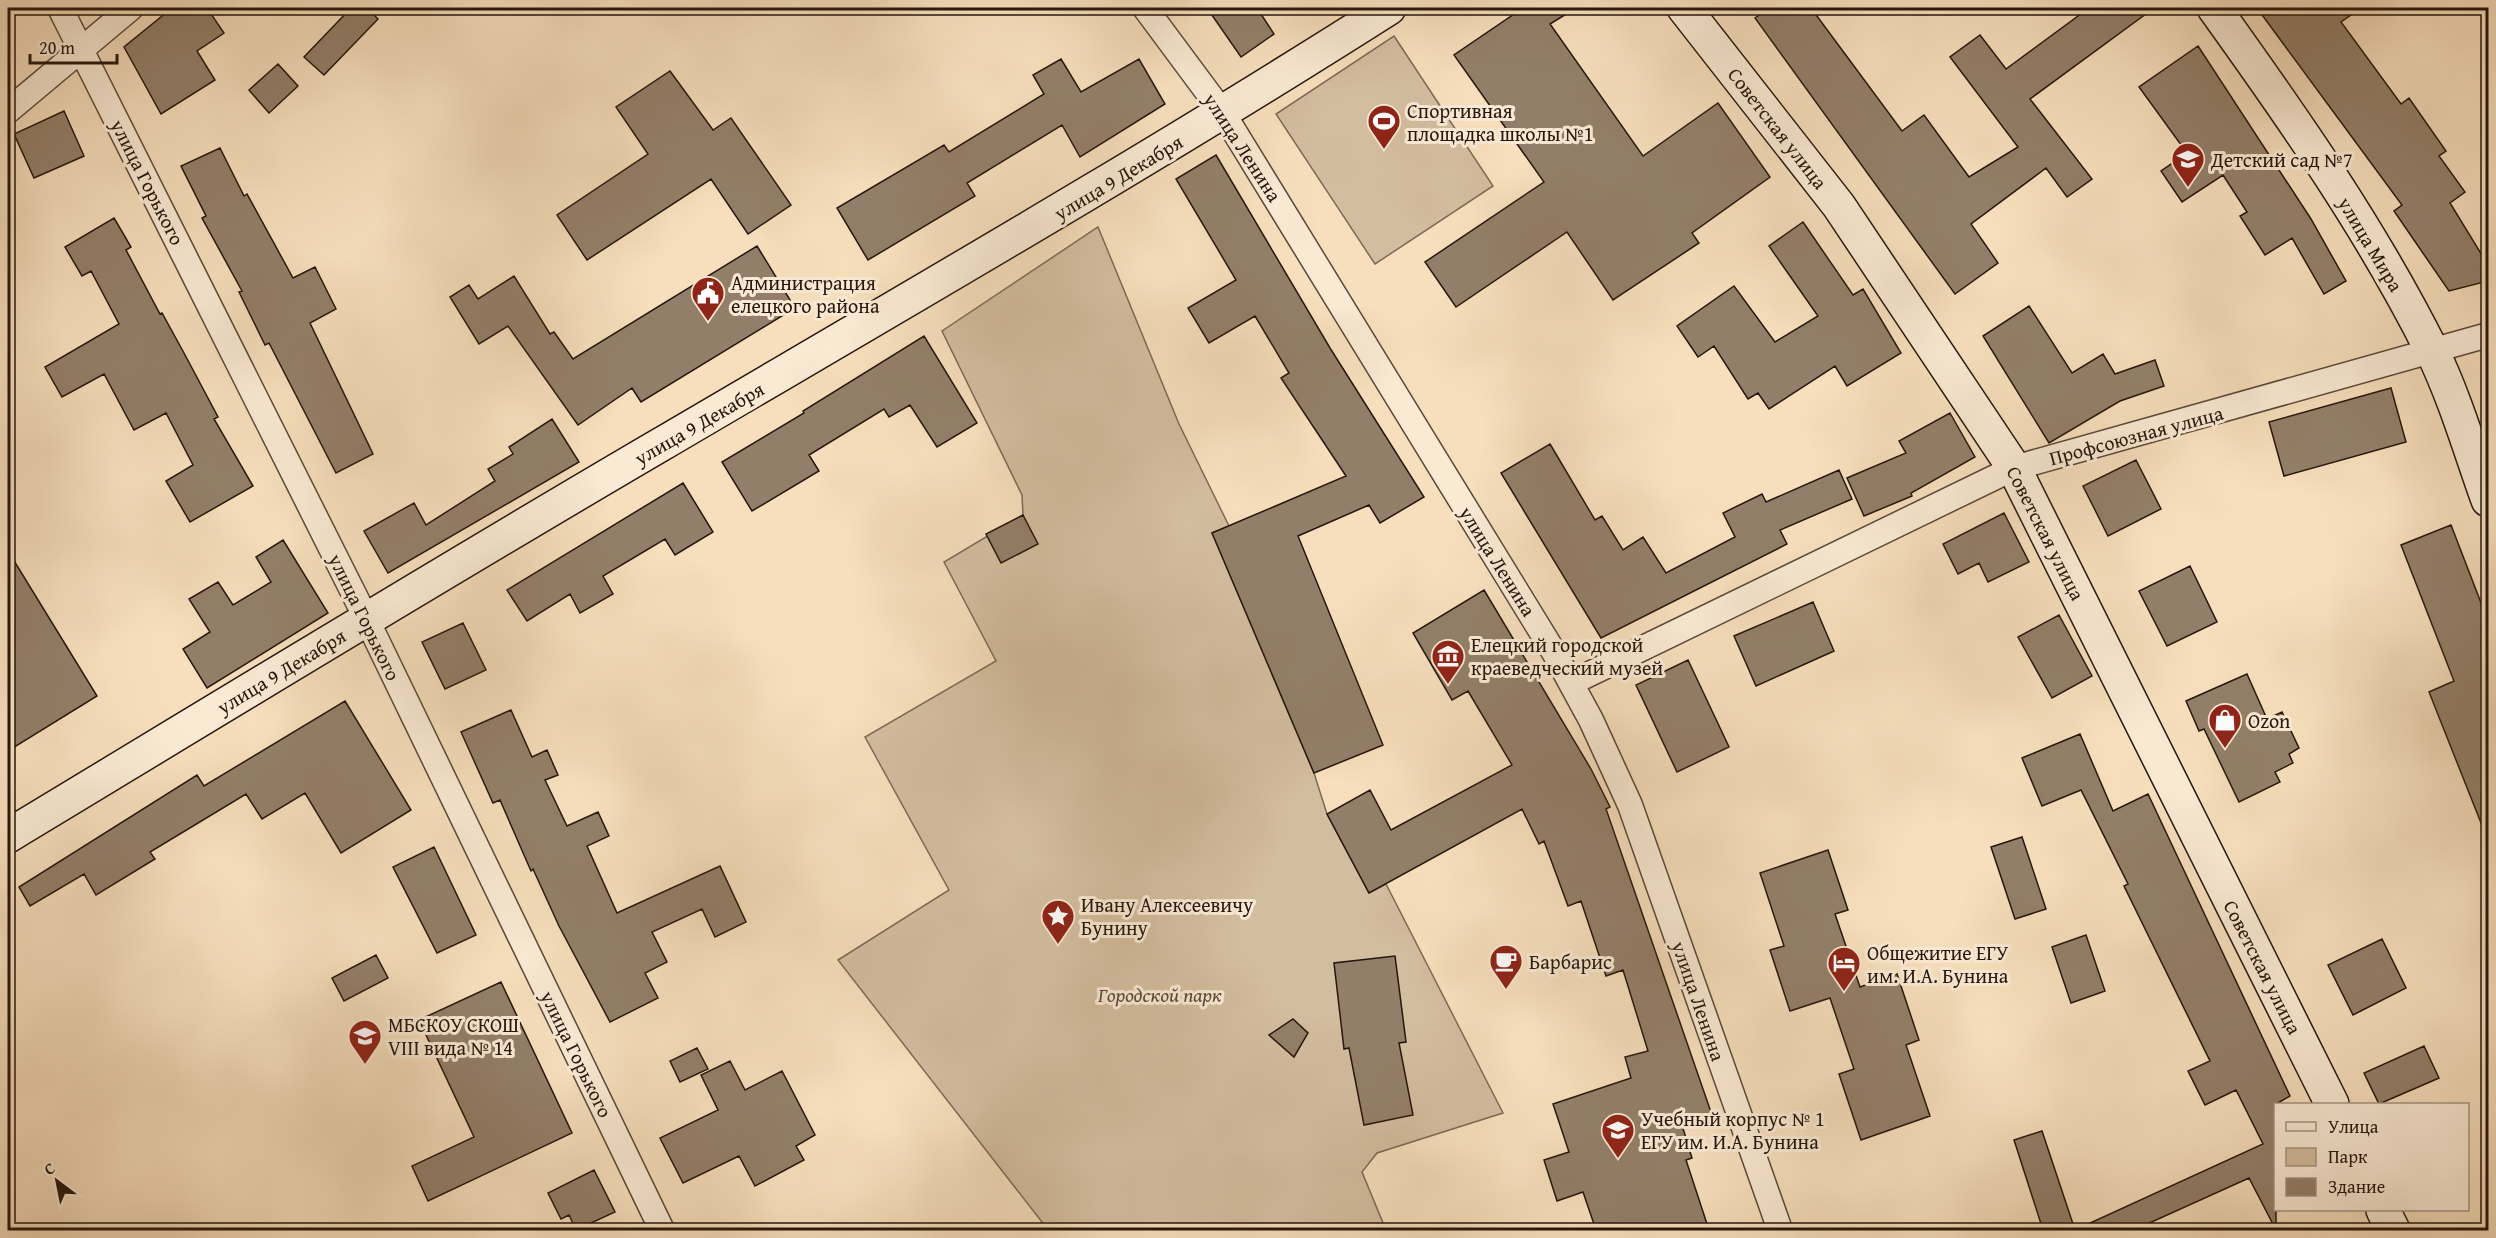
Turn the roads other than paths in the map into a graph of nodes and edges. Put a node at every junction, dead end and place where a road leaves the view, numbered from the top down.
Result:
1 (60, 8) edge
2 (131, 8) edge
3 (1145, 8) edge
4 (1389, 8) edge
5 (1684, 8) edge
6 (2214, 8) edge
7 (82, 51) junction
8 (8, 111) edge
9 (1223, 113) junction
10 (2488, 335) edge
11 (2433, 352) junction
12 (2014, 468) junction
13 (2488, 500) edge
14 (367, 620) junction
15 (1571, 683) junction
16 (8, 836) edge
17 (2332, 1103) edge
18 (2384, 1211) edge
19 (662, 1230) edge
20 (1780, 1230) edge
21 (2393, 1230) edge

1 - 7 street, улица Горького
2 - 7 street
3 - 9 street, улица Ленина
4 - 9 street, улица 9 Декабря
5 - 12 street, Советская улица
6 - 11 street, улица Мира
7 - 8 street
7 - 14 street, улица Горького
9 - 14 street, улица 9 Декабря
9 - 15 street, улица Ленина
10 - 11 street, Профсоюзная улица
11 - 12 street, Профсоюзная улица
11 - 13 street, улица Мира
12 - 15 street, Профсоюзная улица
12 - 17 street, Советская улица
14 - 16 street, улица 9 Декабря
14 - 19 street, улица Горького
15 - 20 street, улица Ленина
18 - 21 street

